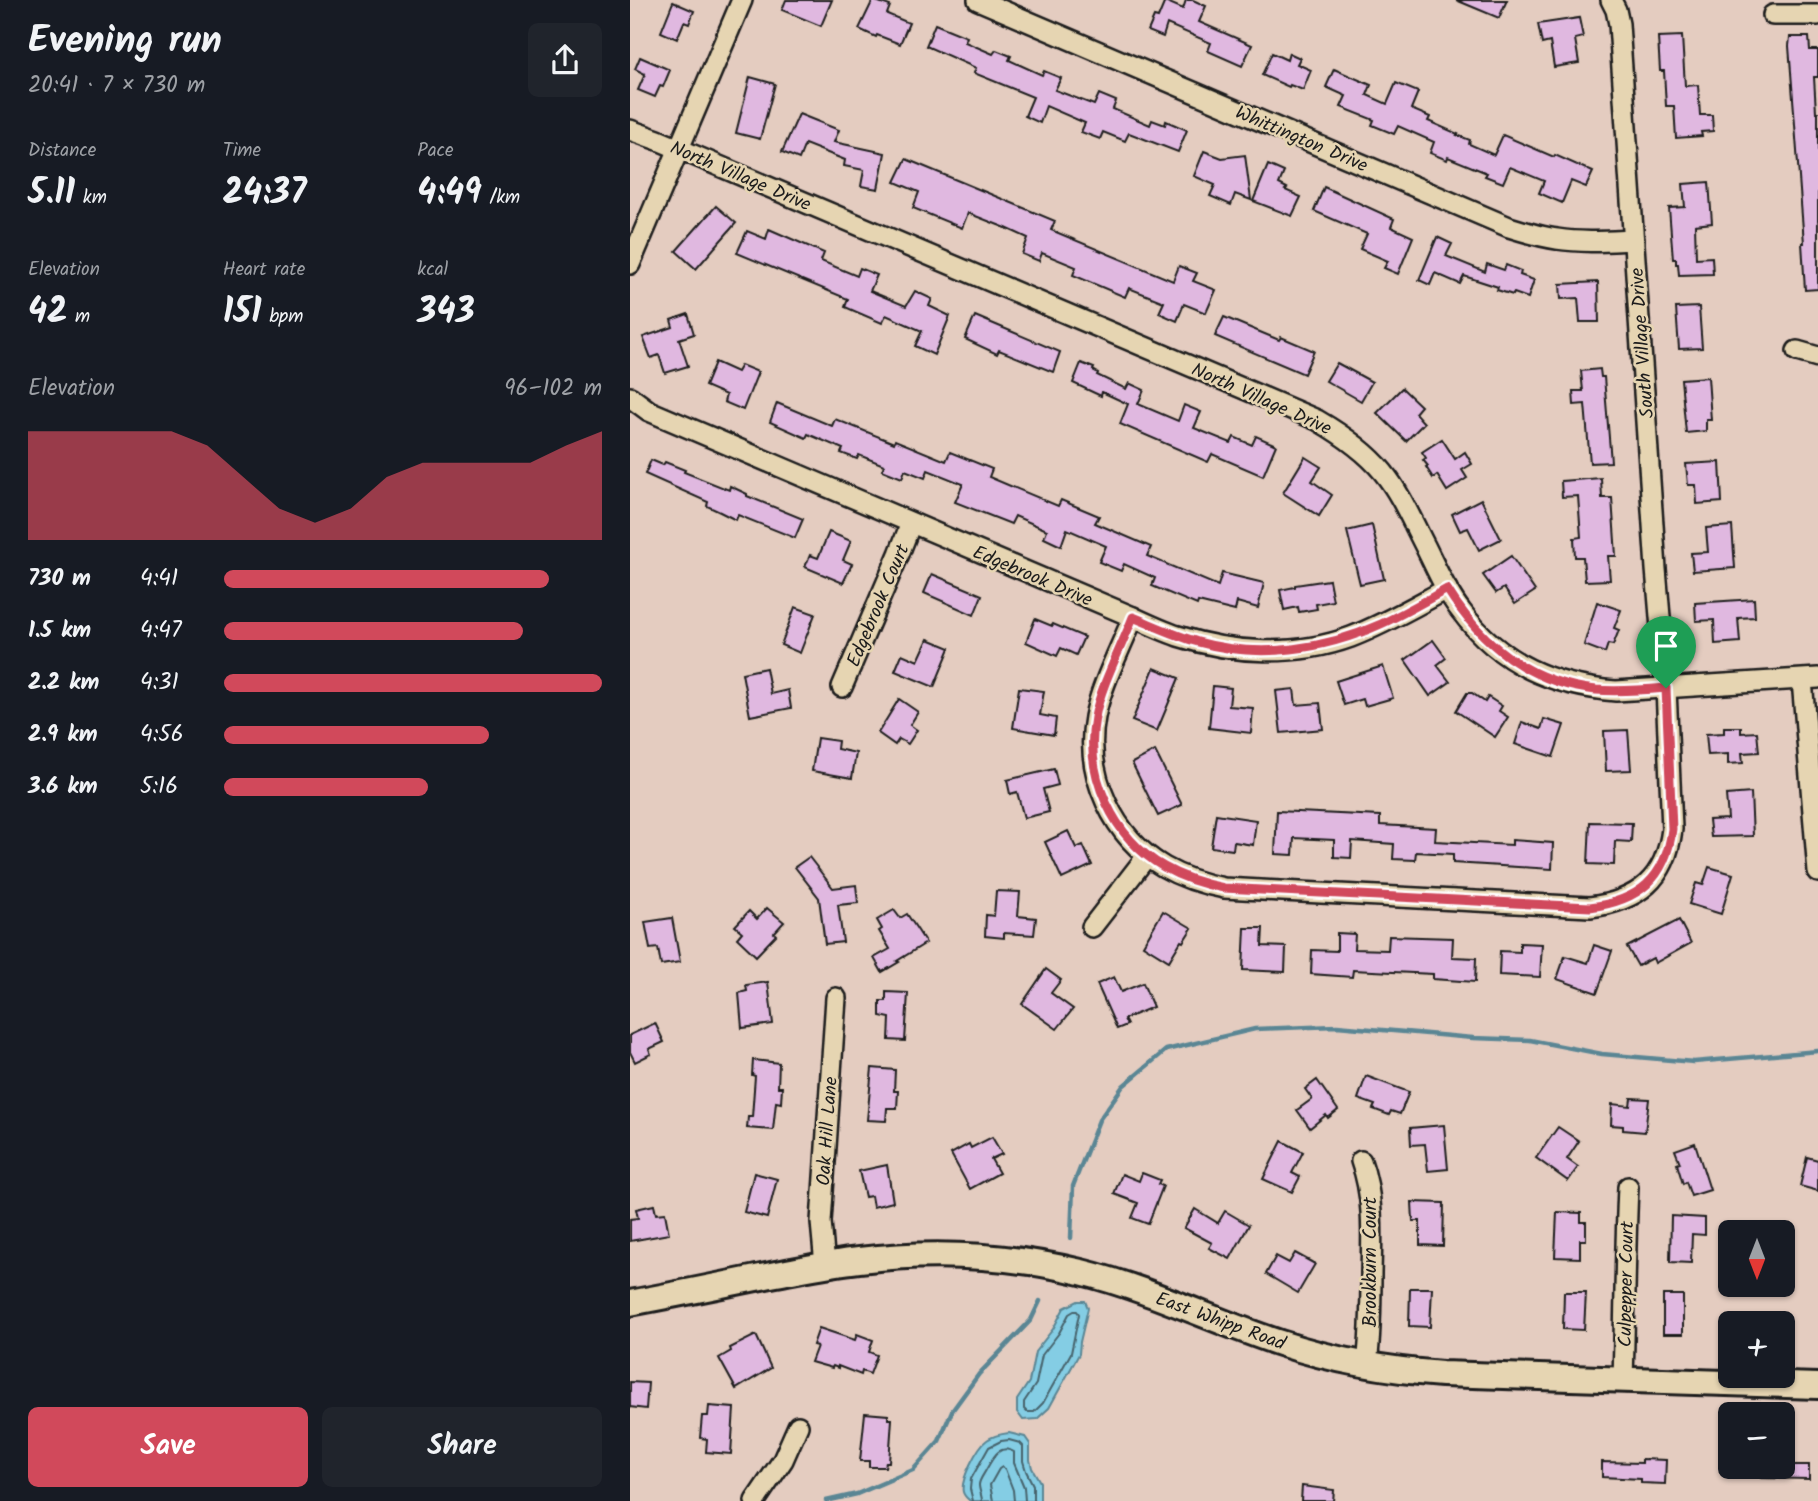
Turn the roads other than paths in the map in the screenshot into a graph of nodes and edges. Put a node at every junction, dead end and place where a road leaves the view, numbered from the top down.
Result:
1 (742, 0) edge
2 (978, 0) edge
3 (1611, 0) edge
4 (1773, 15) dead end
5 (1818, 15) edge
6 (630, 130) edge
7 (679, 149) junction
8 (1634, 240) junction
9 (630, 264) edge
10 (1797, 351) dead end
11 (1818, 356) edge
12 (630, 397) edge
13 (911, 523) junction
14 (1447, 589) junction
15 (1133, 617) junction
16 (1810, 679) edge
17 (842, 687) dead end
18 (1666, 688) junction
19 (1147, 856) junction
20 (1818, 872) edge
21 (1092, 927) dead end
22 (835, 998) dead end
23 (1361, 1161) dead end
24 (1628, 1187) dead end
25 (825, 1265) junction
26 (630, 1303) edge
27 (1367, 1364) junction
28 (1623, 1380) junction
29 (1818, 1386) edge
30 (798, 1426) dead end
31 (755, 1501) edge

1 - 7 street
2 - 8 street, Whittington Drive
3 - 8 street, South Village Drive
4 - 5 street
6 - 7 street, North Village Drive
7 - 9 street
7 - 14 street, North Village Drive
8 - 18 street, South Village Drive
10 - 11 street
12 - 13 street, Edgebrook Drive
13 - 15 street, Edgebrook Drive
13 - 17 street, Edgebrook Court
14 - 15 street, Edgebrook Drive
14 - 18 street, North Village Drive
15 - 19 street, South Village Drive
16 - 18 street, North Village Drive
16 - 20 street
18 - 19 street, South Village Drive
19 - 21 street
22 - 25 street, Oak Hill Lane
23 - 27 street, Brookburn Court
24 - 28 street, Culpepper Court
25 - 26 main road, East Whipp Road
25 - 27 main road, East Whipp Road
27 - 28 main road, East Whipp Road
28 - 29 main road, East Whipp Road
30 - 31 street

